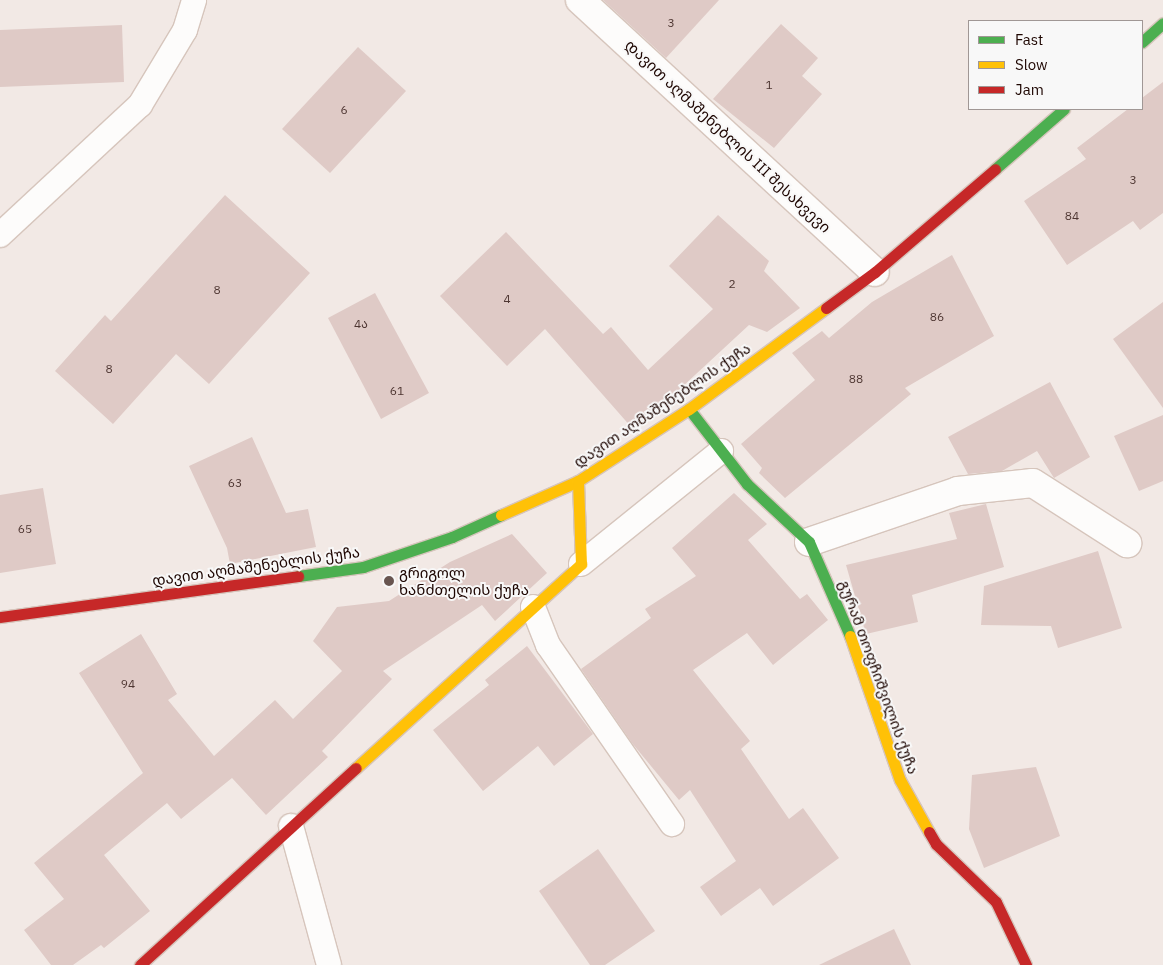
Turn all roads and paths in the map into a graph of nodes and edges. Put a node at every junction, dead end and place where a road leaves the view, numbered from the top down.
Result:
1 (194, 0) edge
2 (580, 0) edge
3 (1163, 23) edge
4 (1143, 41) edge
5 (1063, 110) edge
6 (0, 235) edge
7 (876, 272) junction
8 (689, 409) junction
9 (721, 451) junction
10 (578, 481) junction
11 (809, 542) junction
12 (1127, 543) dead end
13 (580, 564) junction
14 (533, 607) junction
15 (0, 617) edge
16 (672, 824) dead end
17 (291, 826) junction
18 (140, 965) edge
19 (329, 965) edge
20 (1026, 965) edge

1 - 6 lane
2 - 7 street, დავით აღმაშენებლის III შესახვევი
3 - 4 street
5 - 7 street, დავით აღმაშენებლის ქუჩა
7 - 8 street, დავით აღმაშენებლის ქუჩა
8 - 9 street, გურამ თოფჩიშვილის ქუჩა
8 - 10 street, დავით აღმაშენებლის ქუჩა
9 - 11 street, გურამ თოფჩიშვილის ქუჩა
9 - 13 lane
10 - 13 street
10 - 15 street, დავით აღმაშენებლის ქუჩა
11 - 12 street
11 - 20 street, გურამ თოფჩიშვილის ქუჩა
13 - 14 street
14 - 16 lane
14 - 17 street
17 - 18 street
17 - 19 lane

